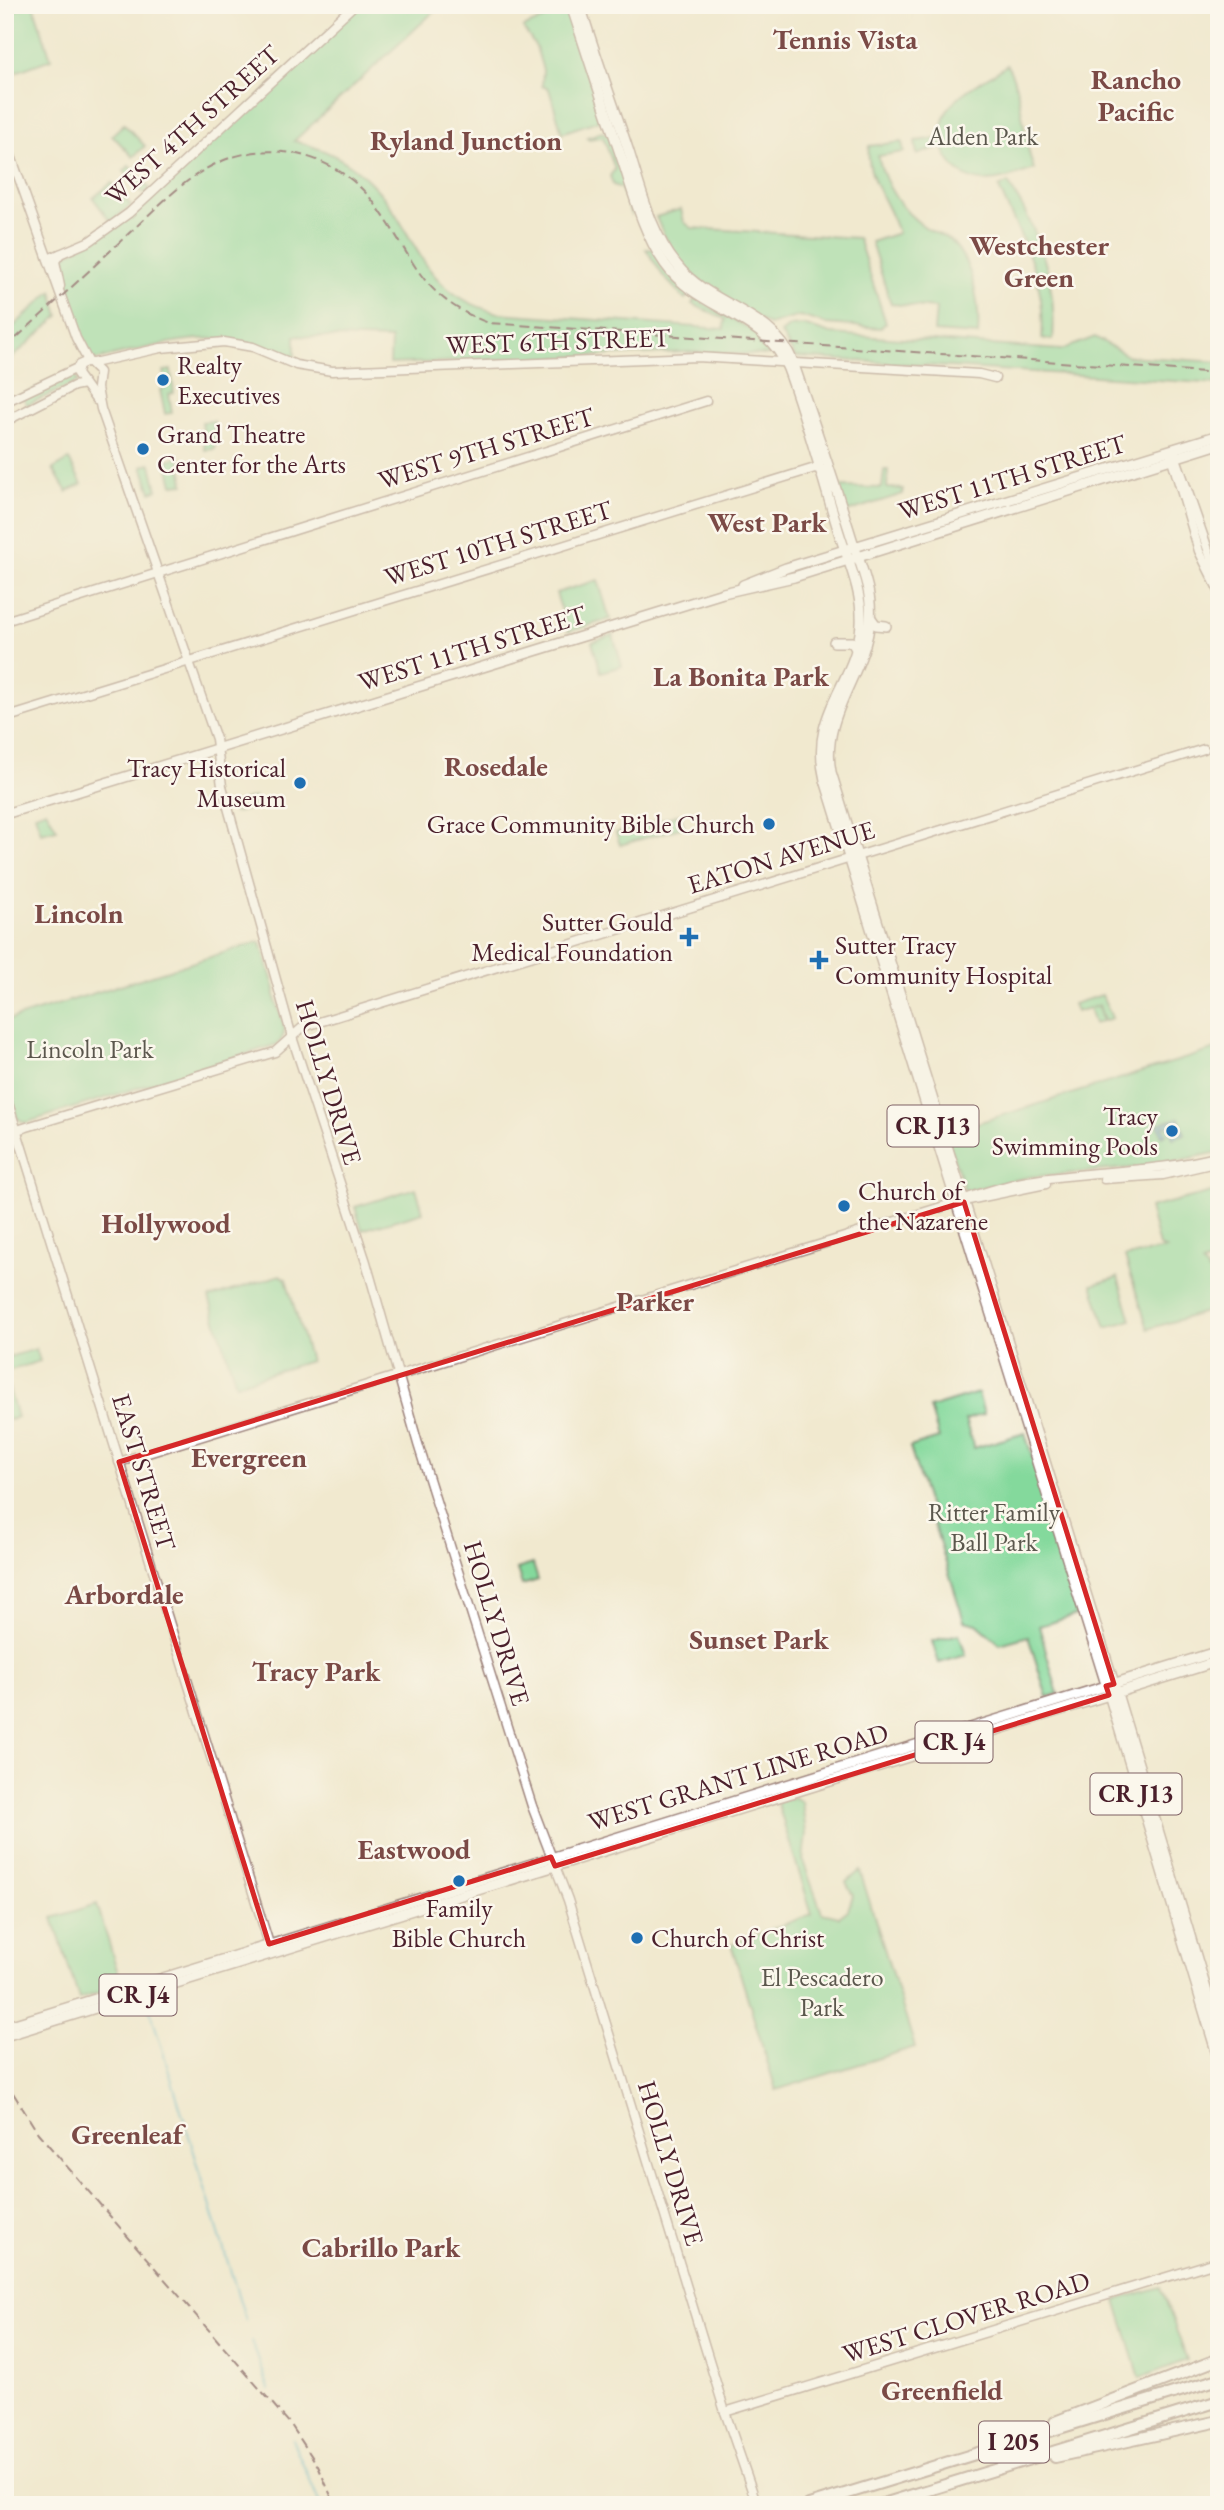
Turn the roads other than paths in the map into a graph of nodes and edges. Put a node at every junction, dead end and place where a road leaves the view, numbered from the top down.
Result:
1 (354, 5) edge
2 (571, 5) edge
3 (580, 5) edge
4 (5, 139) edge
5 (60, 254) junction
6 (48, 259) junction
7 (57, 283) junction
8 (776, 347) junction
9 (127, 355) junction
10 (763, 361) junction
11 (789, 362) junction
12 (84, 364) junction
13 (995, 378) dead end
14 (98, 380) junction
15 (86, 385) junction
16 (706, 401) dead end
17 (5, 402) edge
18 (101, 409) junction
19 (6, 420) edge
20 (1219, 435) edge
21 (1219, 444) edge
22 (1173, 455) junction
23 (819, 467) junction
24 (837, 490) junction
25 (850, 548) junction
26 (858, 557) junction
27 (848, 560) junction
28 (158, 572) junction
29 (1219, 581) edge
30 (738, 588) junction
31 (1219, 592) edge
32 (871, 617) junction
33 (5, 621) edge
34 (886, 626) dead end
35 (834, 642) dead end
36 (856, 649) junction
37 (190, 661) junction
38 (5, 719) edge
39 (218, 749) junction
40 (1204, 749) dead end
41 (5, 814) edge
42 (853, 857) junction
43 (292, 1037) junction
44 (5, 1093) edge
45 (17, 1130) junction
46 (1219, 1156) edge
47 (1219, 1162) edge
48 (961, 1201) junction
49 (397, 1376) junction
50 (119, 1462) junction
51 (1219, 1651) edge
52 (1219, 1661) edge
53 (1112, 1689) junction
54 (553, 1862) junction
55 (269, 1944) junction
56 (5, 2027) edge
57 (1219, 2032) edge
58 (5, 2036) edge
59 (1219, 2061) edge
60 (1219, 2262) edge
61 (1219, 2359) edge
62 (1219, 2379) edge
63 (1219, 2401) edge
64 (725, 2413) junction
65 (1219, 2421) edge
66 (969, 2455) junction
67 (947, 2484) junction
68 (5, 2497) edge
69 (8, 2505) edge
70 (757, 2505) edge
71 (809, 2505) edge
72 (880, 2505) edge

1 - 5 street, WEST 4TH STREET
2 - 8 main road
3 - 11 main road
4 - 6 street
5 - 6 street, WEST 4TH STREET
5 - 7 street
6 - 7 street
7 - 12 street
8 - 10 street
8 - 11 main road
9 - 10 street, WEST 6TH STREET
9 - 12 street, WEST 6TH STREET
9 - 14 street, WEST 6TH STREET
10 - 11 street, WEST 6TH STREET
11 - 13 street, WEST 6TH STREET
11 - 23 main road
11 - 24 main road
12 - 14 street
12 - 15 street
12 - 17 street, WEST 6TH STREET
14 - 15 street
14 - 18 street
15 - 18 street
15 - 19 street
16 - 28 street, WEST 9TH STREET
18 - 28 street, HOLLY DRIVE
20 - 22 main road, WEST 11TH STREET
21 - 22 main road, WEST 11TH STREET
22 - 25 main road, WEST 11TH STREET
22 - 26 main road, WEST 11TH STREET
22 - 29 street
22 - 31 street
23 - 24 street
23 - 25 main road
23 - 37 street, WEST 10TH STREET
24 - 25 main road
25 - 26 main road
25 - 27 main road, CR J13
25 - 30 main road, WEST 11TH STREET
26 - 27 main road, WEST 11TH STREET
26 - 32 main road, CR J13
27 - 30 main road, WEST 11TH STREET
27 - 36 main road, CR J13
28 - 33 street, WEST 9TH STREET
28 - 37 street, HOLLY DRIVE
30 - 39 main road, WEST 11TH STREET
32 - 34 main road
32 - 42 main road, CR J13
35 - 36 main road
36 - 42 main road, CR J13
37 - 38 street, WEST 10TH STREET
37 - 39 street, HOLLY DRIVE
39 - 41 main road, WEST 11TH STREET
39 - 43 street, HOLLY DRIVE
40 - 42 street, EATON AVENUE
42 - 43 street, EATON AVENUE
42 - 48 main road, CR J13
43 - 45 street, EATON AVENUE
43 - 49 street, HOLLY DRIVE
44 - 45 street, EAST STREET
45 - 50 street, EAST STREET
46 - 48 street
47 - 48 street
48 - 49 street
48 - 53 main road, CR J13
49 - 50 street
49 - 54 street, HOLLY DRIVE
50 - 55 street, EAST STREET
51 - 53 main road, WEST GRANT LINE ROAD / CR J4
52 - 53 main road, WEST GRANT LINE ROAD / CR J4
53 - 54 main road, WEST GRANT LINE ROAD / CR J4
53 - 57 main road, CR J13
53 - 59 main road, CR J13
54 - 55 main road, CR J4
54 - 58 main road, CR J4
54 - 64 street, HOLLY DRIVE
55 - 56 main road, CR J4
60 - 64 street, WEST CLOVER ROAD
61 - 66 highway
62 - 66 highway, I 205
63 - 67 highway, I 205
64 - 70 street, HOLLY DRIVE
65 - 67 highway
66 - 71 highway, I 205
67 - 72 highway, I 205
68 - 69 street

